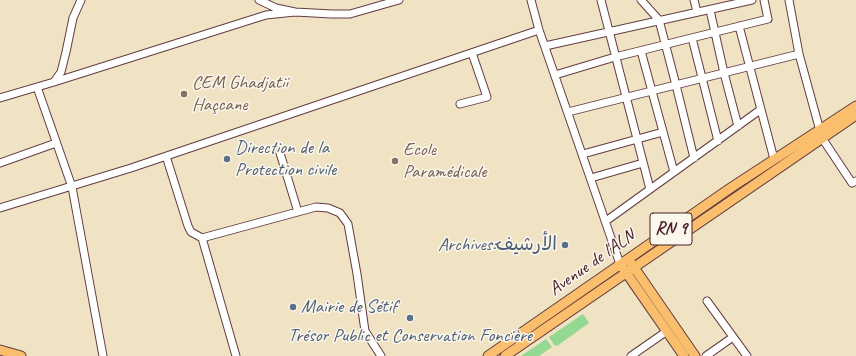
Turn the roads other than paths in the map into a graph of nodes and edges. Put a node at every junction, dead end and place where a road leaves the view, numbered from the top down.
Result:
1 (81, 0) edge
2 (259, 0) edge
3 (399, 0) edge
4 (531, 0) edge
5 (601, 0) edge
6 (640, 0) edge
7 (694, 0) edge
8 (752, 0) edge
9 (764, 0) edge
10 (789, 0) edge
11 (743, 1) edge
12 (710, 10) junction
13 (296, 12) junction
14 (697, 12) junction
15 (658, 20) junction
16 (739, 26) junction
17 (539, 30) junction
18 (610, 32) junction
19 (715, 32) junction
20 (692, 38) junction
21 (666, 44) junction
22 (545, 46) junction
23 (641, 51) junction
24 (472, 53) junction
25 (799, 54) junction
26 (615, 58) junction
27 (749, 66) junction
28 (724, 73) junction
29 (555, 74) junction
30 (702, 78) junction
31 (54, 82) junction
32 (676, 85) junction
33 (37, 87) junction
34 (652, 91) junction
35 (0, 98) edge
36 (625, 98) junction
37 (460, 104) dead end
38 (856, 106) edge
39 (760, 110) junction
40 (568, 112) junction
41 (856, 115) edge
42 (738, 126) junction
43 (663, 132) junction
44 (821, 134) junction
45 (637, 139) junction
46 (718, 141) junction
47 (56, 143) junction
48 (280, 153) dead end
49 (583, 154) junction
50 (166, 156) junction
51 (694, 158) junction
52 (774, 159) junction
53 (0, 163) edge
54 (643, 163) junction
55 (674, 172) junction
56 (591, 178) junction
57 (856, 181) edge
58 (72, 187) junction
59 (650, 189) junction
60 (0, 208) edge
61 (298, 212) junction
62 (606, 221) junction
63 (202, 238) junction
64 (624, 261) junction
65 (630, 270) junction
66 (708, 301) dead end
67 (667, 331) junction
68 (733, 337) junction
69 (0, 350) edge
70 (21, 356) edge
71 (103, 356) edge
72 (236, 356) edge
73 (381, 356) edge
74 (488, 356) edge
75 (505, 356) edge
76 (631, 356) edge
77 (684, 356) edge
78 (696, 356) edge
79 (706, 356) edge
80 (747, 356) edge

1 - 31 street
2 - 13 street
3 - 13 street
4 - 17 street
5 - 18 street
6 - 15 street
7 - 14 street
8 - 11 street
9 - 16 street
10 - 25 street
11 - 12 street
12 - 14 street
12 - 19 street
13 - 31 street
14 - 15 street
15 - 18 street
15 - 21 street
16 - 19 street
16 - 27 street
17 - 22 street
17 - 24 street
18 - 22 street
18 - 26 street
19 - 20 street
19 - 28 street
20 - 21 street
20 - 30 street
21 - 23 street
21 - 32 street
22 - 29 street
23 - 26 street
23 - 34 street
24 - 37 street
24 - 50 street
25 - 27 street
25 - 44 street
26 - 29 street
26 - 36 street
27 - 28 street
27 - 39 street
28 - 30 street
28 - 42 street
29 - 40 street
30 - 32 street
30 - 46 street
31 - 33 street
32 - 34 street
32 - 51 street
33 - 35 street
33 - 47 street
34 - 36 street
34 - 43 street
36 - 40 street
36 - 45 street
38 - 44 main road, Avenue de l'ALN / RN 9
39 - 42 street
39 - 52 street
40 - 49 street
41 - 44 main road
42 - 46 street
43 - 45 street
43 - 55 street
44 - 52 main road, Avenue de l'ALN / RN 9
44 - 57 street
44 - 65 main road, Avenue de l'ALN
45 - 49 street
45 - 54 street
46 - 51 street
47 - 53 street
47 - 58 street
48 - 61 street
49 - 56 street
50 - 58 street
50 - 63 street
51 - 55 street
52 - 64 main road, Avenue de l'ALN / RN 9
54 - 56 street
54 - 59 street
55 - 59 street
56 - 62 street
58 - 60 street
58 - 71 street
59 - 62 street
61 - 63 street
61 - 73 street
62 - 64 street
63 - 72 street
64 - 65 main road
64 - 74 main road, Avenue de l'ALN / RN 9
65 - 67 main road
65 - 75 main road, Avenue de l'ALN
65 - 78 main road
66 - 68 street
67 - 76 street
67 - 77 main road
68 - 79 street
68 - 80 street
69 - 70 main road

